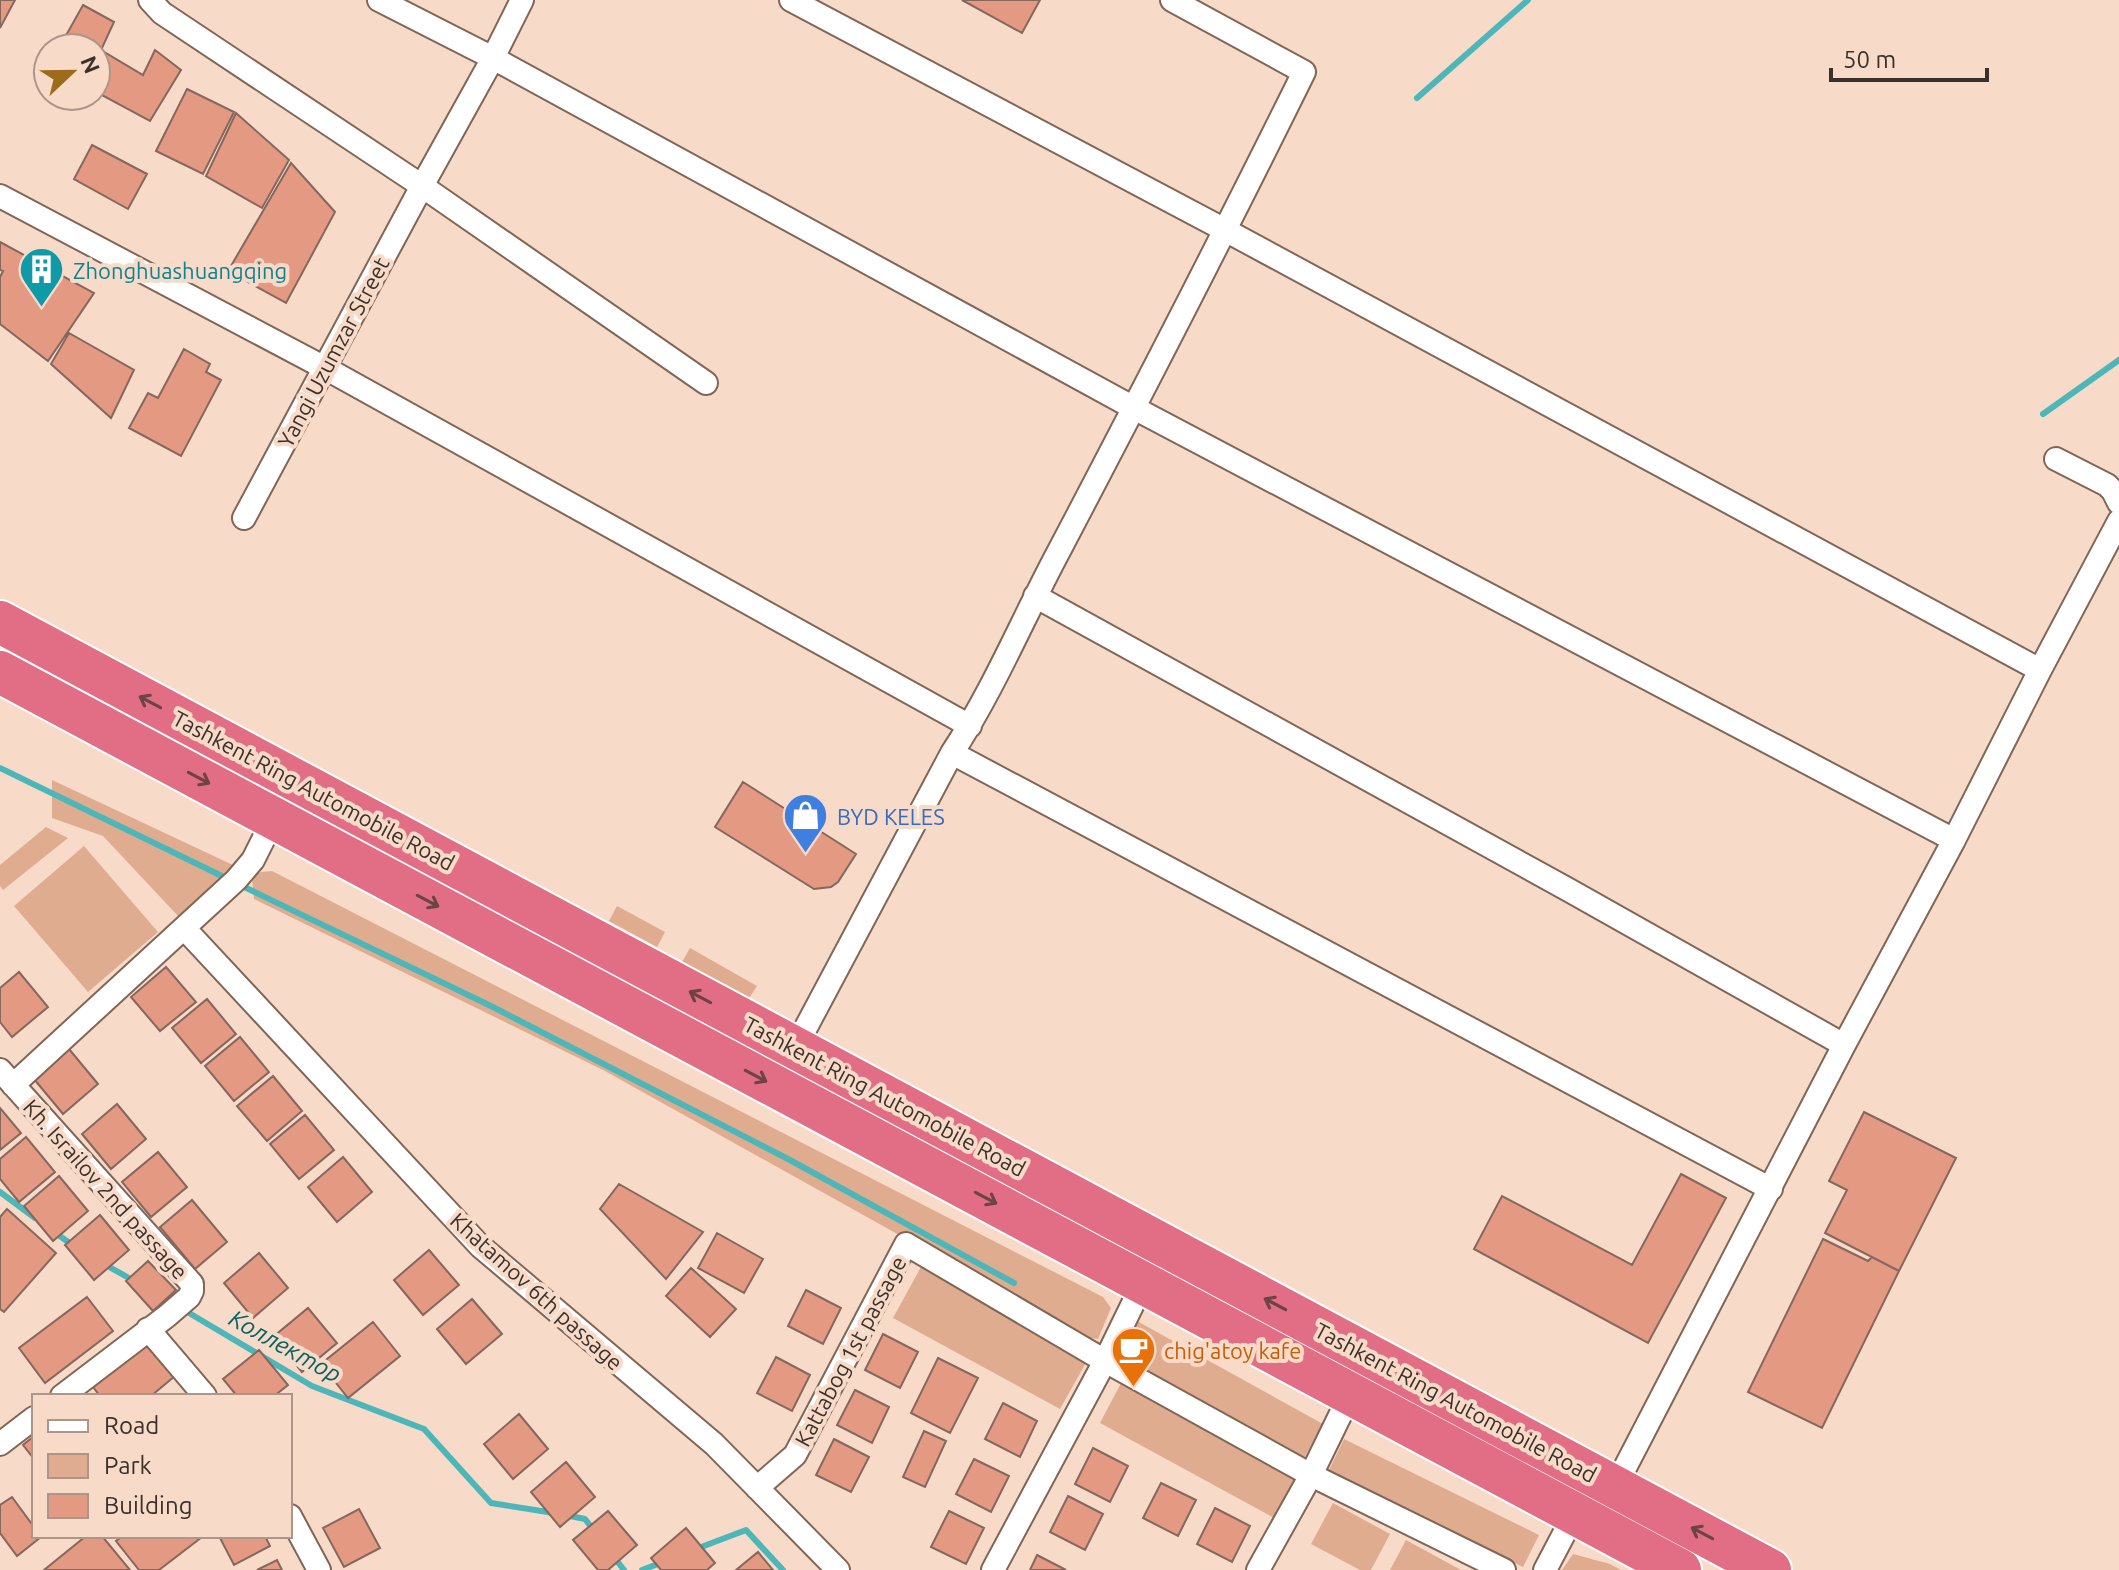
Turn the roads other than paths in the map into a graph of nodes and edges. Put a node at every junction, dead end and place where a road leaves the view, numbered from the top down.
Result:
1 (150, 0) edge
2 (379, 0) edge
3 (522, 0) edge
4 (791, 0) edge
5 (1172, 0) edge
6 (493, 58) junction
7 (422, 186) junction
8 (0, 196) edge
9 (1225, 230) junction
10 (325, 368) junction
11 (706, 383) dead end
12 (1134, 408) junction
13 (2056, 459) dead end
14 (2119, 503) edge
15 (244, 518) dead end
16 (2119, 521) edge
17 (1035, 596) junction
18 (0, 601) edge
19 (0, 622) edge
20 (80, 664) junction
21 (2040, 670) junction
22 (0, 672) edge
23 (0, 699) edge
24 (80, 715) junction
25 (970, 726) junction
26 (952, 753) junction
27 (274, 818) junction
28 (1954, 840) junction
29 (184, 928) junction
30 (1844, 1045) junction
31 (795, 1048) junction
32 (7, 1078) edge
33 (1771, 1189) junction
34 (1143, 1283) junction
35 (166, 1316) junction
36 (1370, 1355) junction
37 (1105, 1361) junction
38 (1351, 1393) junction
39 (65, 1394) edge
40 (204, 1394) edge
41 (32, 1420) edge
42 (0, 1444) edge
43 (1311, 1475) junction
44 (1615, 1487) junction
45 (757, 1488) junction
46 (1575, 1513) junction
47 (292, 1520) edge
48 (319, 1570) edge
49 (838, 1570) edge
50 (993, 1570) edge
51 (1258, 1570) edge
52 (1504, 1570) edge
53 (1545, 1570) edge
54 (1680, 1570) edge
55 (1770, 1570) edge

1 - 7 street
2 - 6 street
3 - 6 street, Yangi Uzumzar Street
4 - 9 street
5 - 9 street
6 - 7 street, Yangi Uzumzar Street
6 - 12 street
7 - 10 street, Yangi Uzumzar Street
7 - 11 street
8 - 10 street
9 - 12 street
9 - 21 street
10 - 15 street, Yangi Uzumzar Street
10 - 25 street
12 - 17 street
12 - 28 street
13 - 14 street
16 - 21 street
17 - 25 street
17 - 30 street
18 - 20 highway
19 - 20 highway, Tashkent Ring Automobile Road
31 -> 20 highway, Tashkent Ring Automobile Road
21 - 28 street
22 - 24 highway, Tashkent Ring Automobile Road
23 - 24 highway
24 -> 27 highway, Tashkent Ring Automobile Road
25 - 26 street
26 - 31 street
26 - 33 street
27 - 29 street
27 -> 34 highway, Tashkent Ring Automobile Road
28 - 30 street
29 - 32 street
29 - 45 street, Khatamov 6th passage
30 - 33 street
36 -> 31 highway, Tashkent Ring Automobile Road
32 - 35 street, Kh. Israilov 2nd passage
33 - 44 street
34 - 37 street
34 - 38 highway, Tashkent Ring Automobile Road
35 - 39 street
35 - 40 street
36 - 38 highway
36 - 44 highway, Tashkent Ring Automobile Road
37 - 43 street
37 - 45 street, Kattabog 1st passage
37 - 50 street
38 - 43 street
38 - 46 highway, Tashkent Ring Automobile Road
41 - 42 street
43 - 51 street
43 - 52 street
55 -> 44 highway, Tashkent Ring Automobile Road
45 - 49 street, Khatamov 6th passage
46 - 53 street
46 - 54 highway, Tashkent Ring Automobile Road
47 - 48 street

